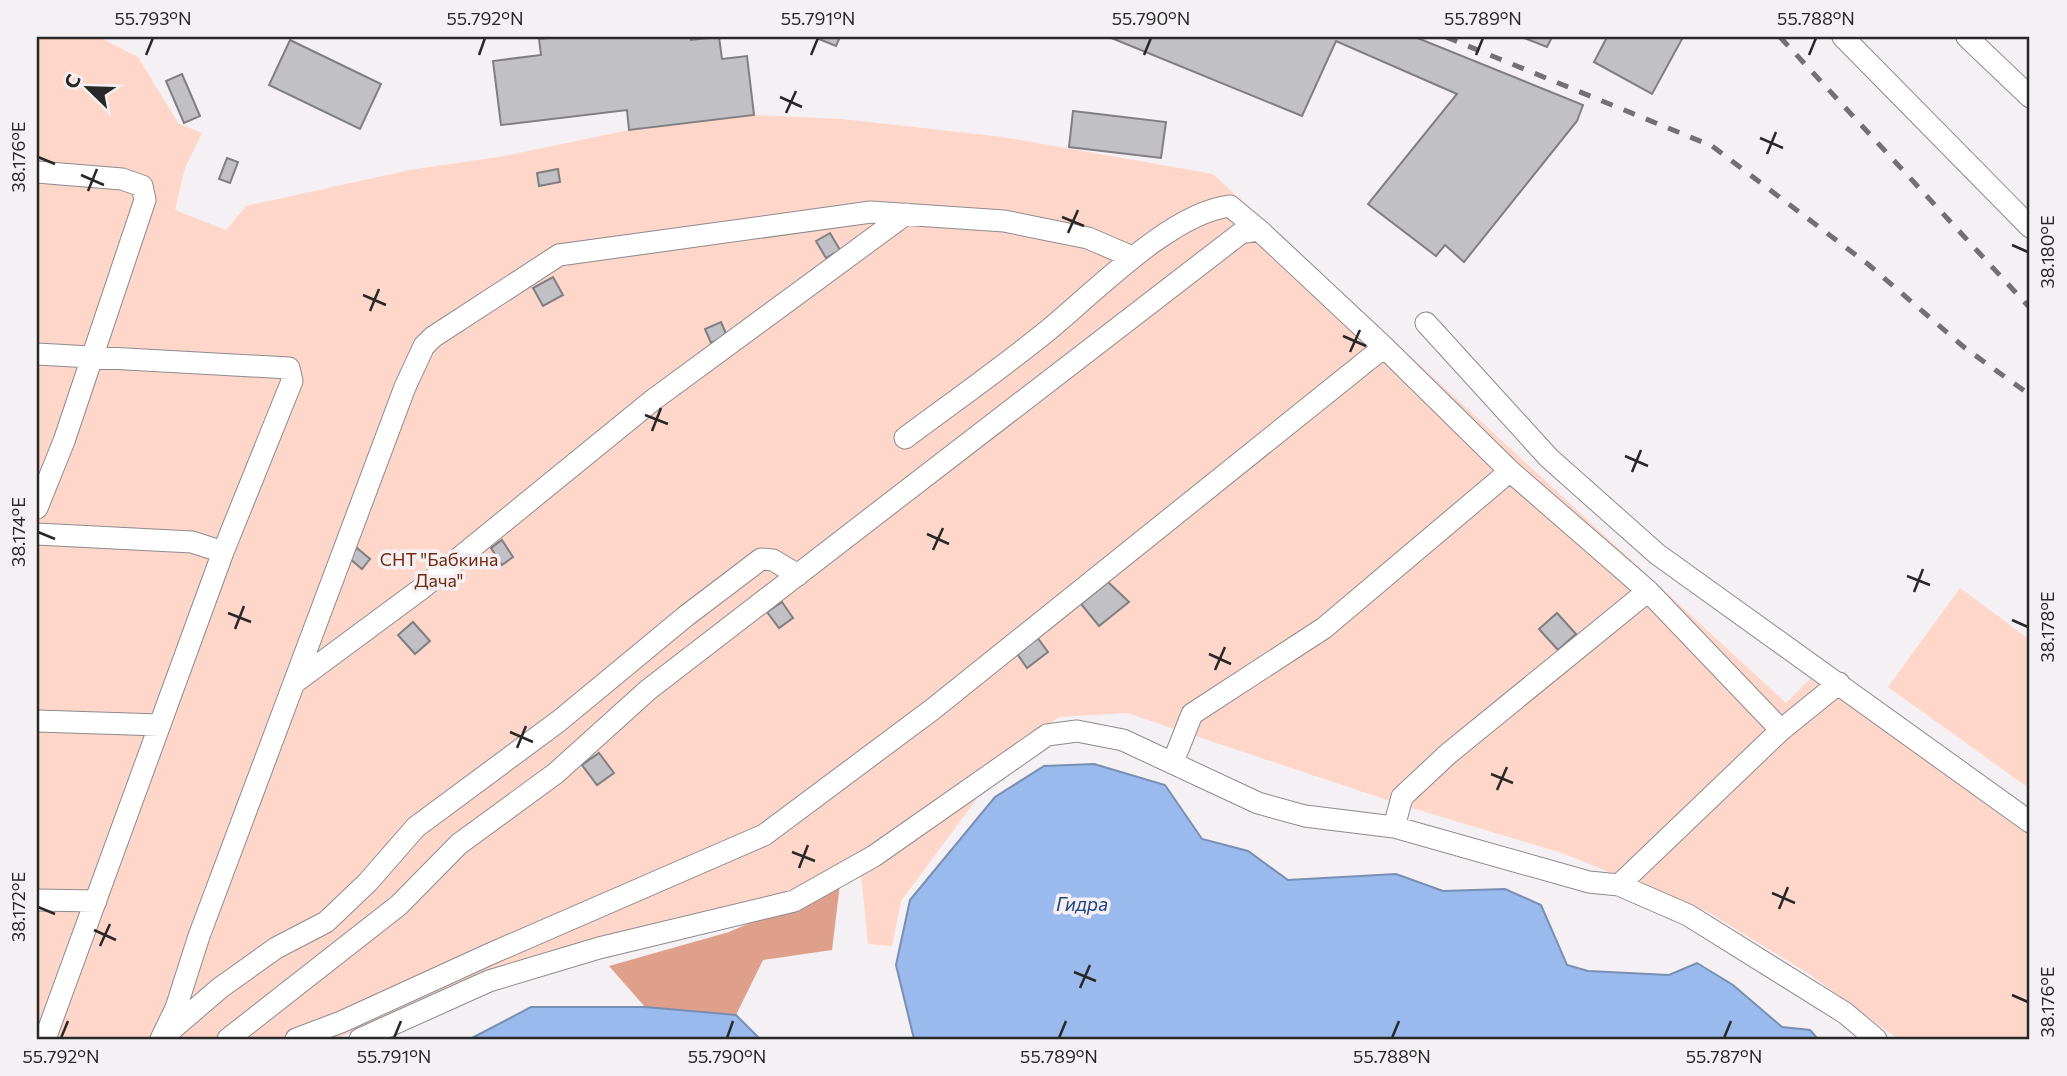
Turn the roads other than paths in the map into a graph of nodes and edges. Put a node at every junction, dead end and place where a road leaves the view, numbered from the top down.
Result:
1 (1843, 37) edge
2 (1967, 37) edge
3 (2030, 97) edge
4 (37, 172) edge
5 (906, 214) junction
6 (2030, 228) edge
7 (1259, 230) junction
8 (1132, 257) junction
9 (1426, 323) dead end
10 (1384, 347) junction
11 (37, 354) edge
12 (92, 357) junction
13 (905, 438) dead end
14 (1510, 471) junction
15 (37, 509) edge
16 (37, 534) edge
17 (223, 552) junction
18 (798, 575) junction
19 (1648, 591) junction
20 (294, 683) junction
21 (1839, 683) junction
22 (37, 721) edge
23 (160, 725) junction
24 (1781, 730) junction
25 (1174, 762) junction
26 (2030, 822) edge
27 (1394, 827) junction
28 (1619, 885) junction
29 (37, 900) edge
30 (96, 901) junction
31 (163, 1037) edge
32 (46, 1039) edge
33 (228, 1039) edge
34 (296, 1039) edge
35 (360, 1039) edge
36 (1876, 1039) edge

1 - 6 street
2 - 3 street
4 - 12 street
5 - 8 street
5 - 20 street
5 - 20 street
7 - 8 street
7 - 10 street
7 - 18 street
8 - 13 street
9 - 21 street
10 - 14 street
10 - 34 street
11 - 12 street
12 - 15 street
12 - 17 street
14 - 19 street
14 - 25 street
16 - 17 street
17 - 23 street
18 - 31 street
18 - 33 street
19 - 24 street
19 - 27 street
20 - 31 street
21 - 24 street
21 - 26 street
22 - 23 street
23 - 30 street
24 - 28 street
25 - 27 street
25 - 35 street
27 - 28 street
28 - 36 street
29 - 30 street
30 - 32 street

